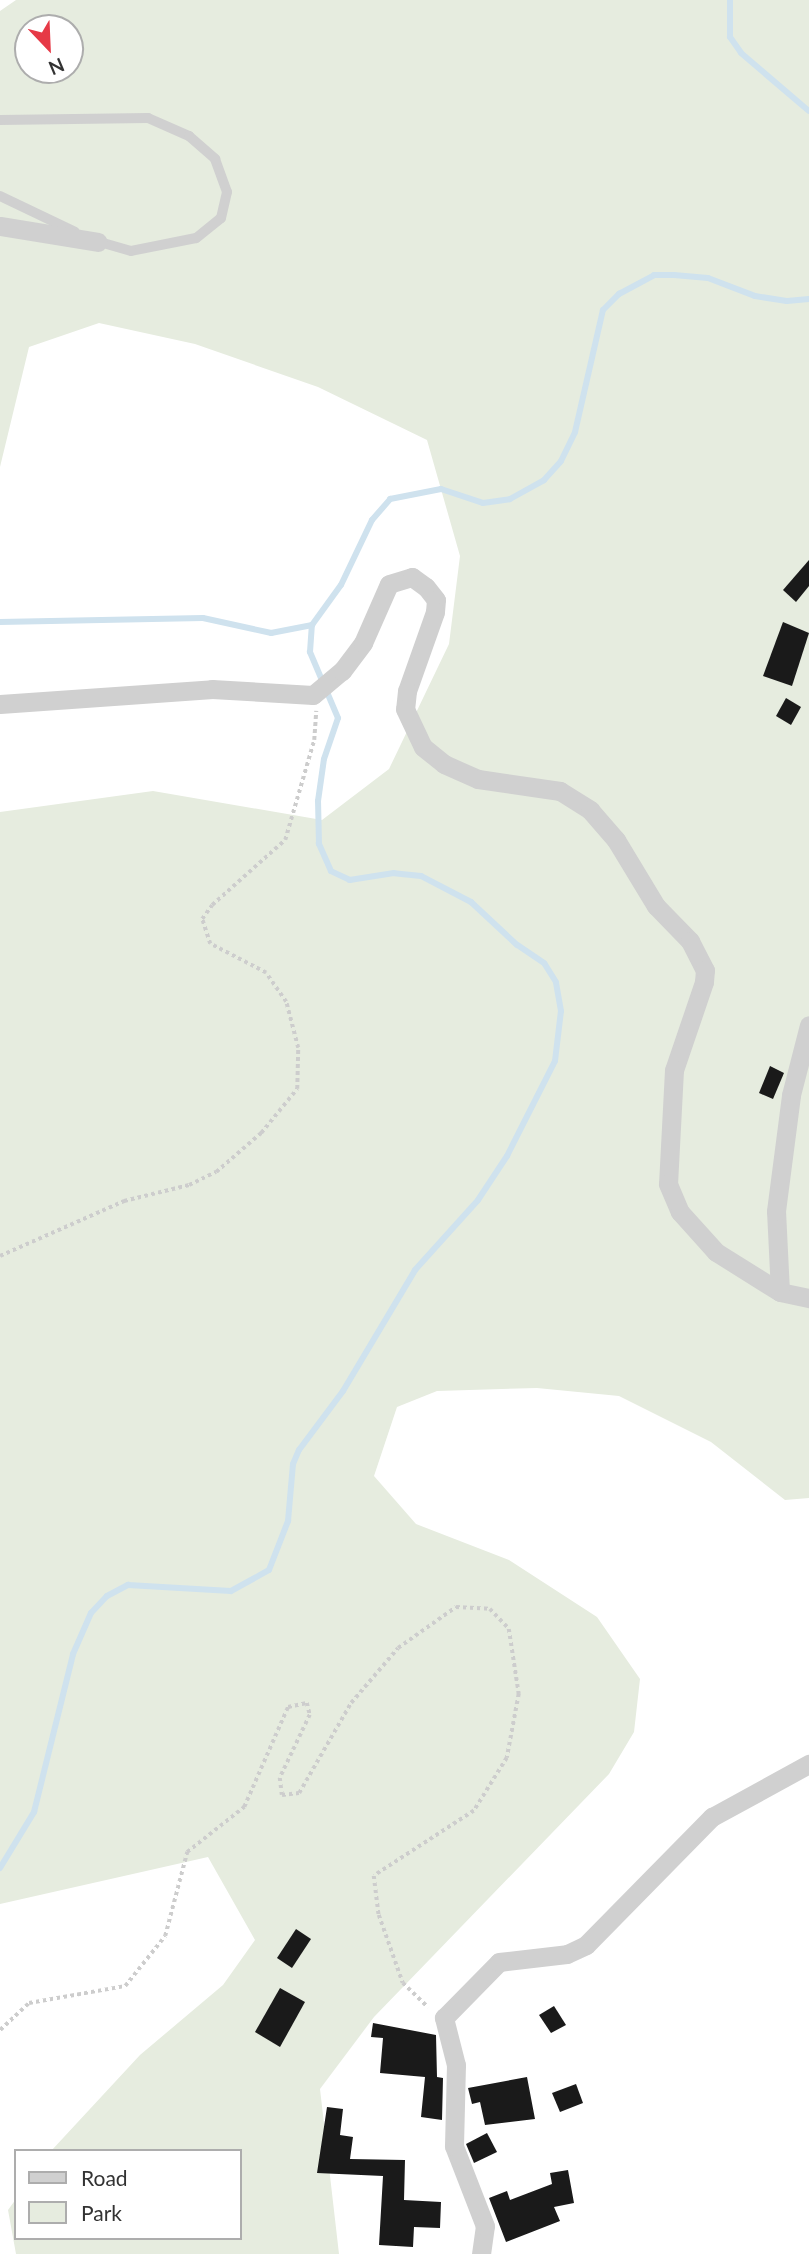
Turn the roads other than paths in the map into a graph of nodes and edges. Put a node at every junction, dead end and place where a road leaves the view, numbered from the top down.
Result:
1 (0, 120) edge
2 (0, 196) edge
3 (0, 226) edge
4 (98, 242) junction
5 (0, 704) edge
6 (809, 1025) edge
7 (780, 1292) junction
8 (809, 1298) edge
9 (809, 1764) edge
10 (481, 2254) edge

1 - 4 lane
2 - 4 lane
3 - 4 street
5 - 7 street
6 - 7 street
7 - 8 street
9 - 10 street

